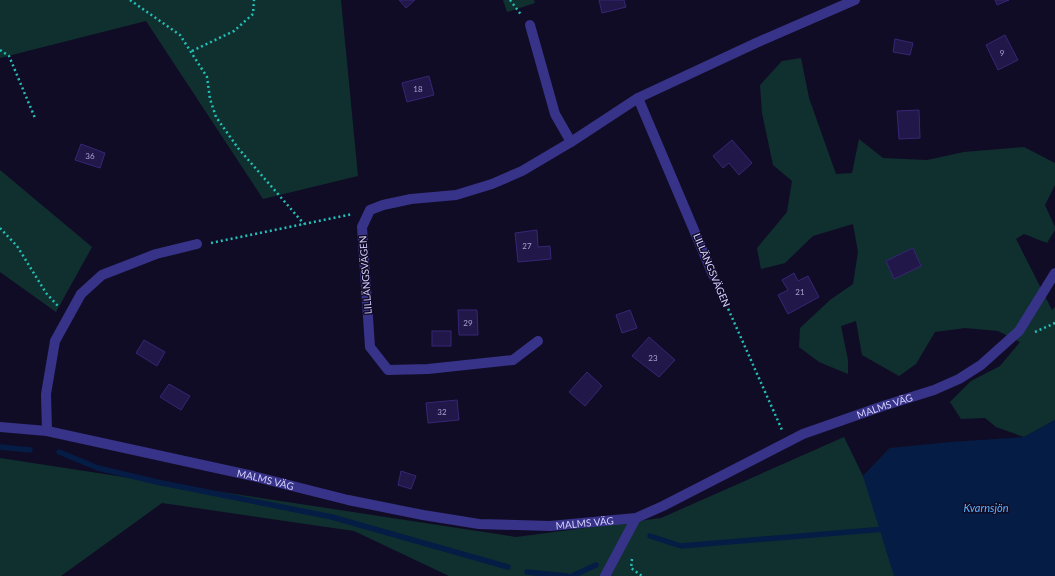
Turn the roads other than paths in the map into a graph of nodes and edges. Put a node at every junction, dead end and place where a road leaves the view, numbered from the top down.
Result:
1 (855, 0) edge
2 (530, 25) road end
3 (638, 98) junction
4 (571, 142) junction
5 (197, 244) road end
6 (1055, 273) edge
7 (713, 274) road end
8 (538, 341) dead end
9 (0, 427) edge
10 (47, 431) junction
11 (636, 518) junction
12 (605, 576) edge

1 - 3 street
2 - 4 street
3 - 4 street
3 - 7 street, LILLÄNGSVÄGEN
4 - 8 street, LILLÄNGSVÄGEN
5 - 10 street
6 - 11 street, MALMS VÄG
9 - 10 street, MALMS VÄG
10 - 11 street, MALMS VÄG
11 - 12 street

